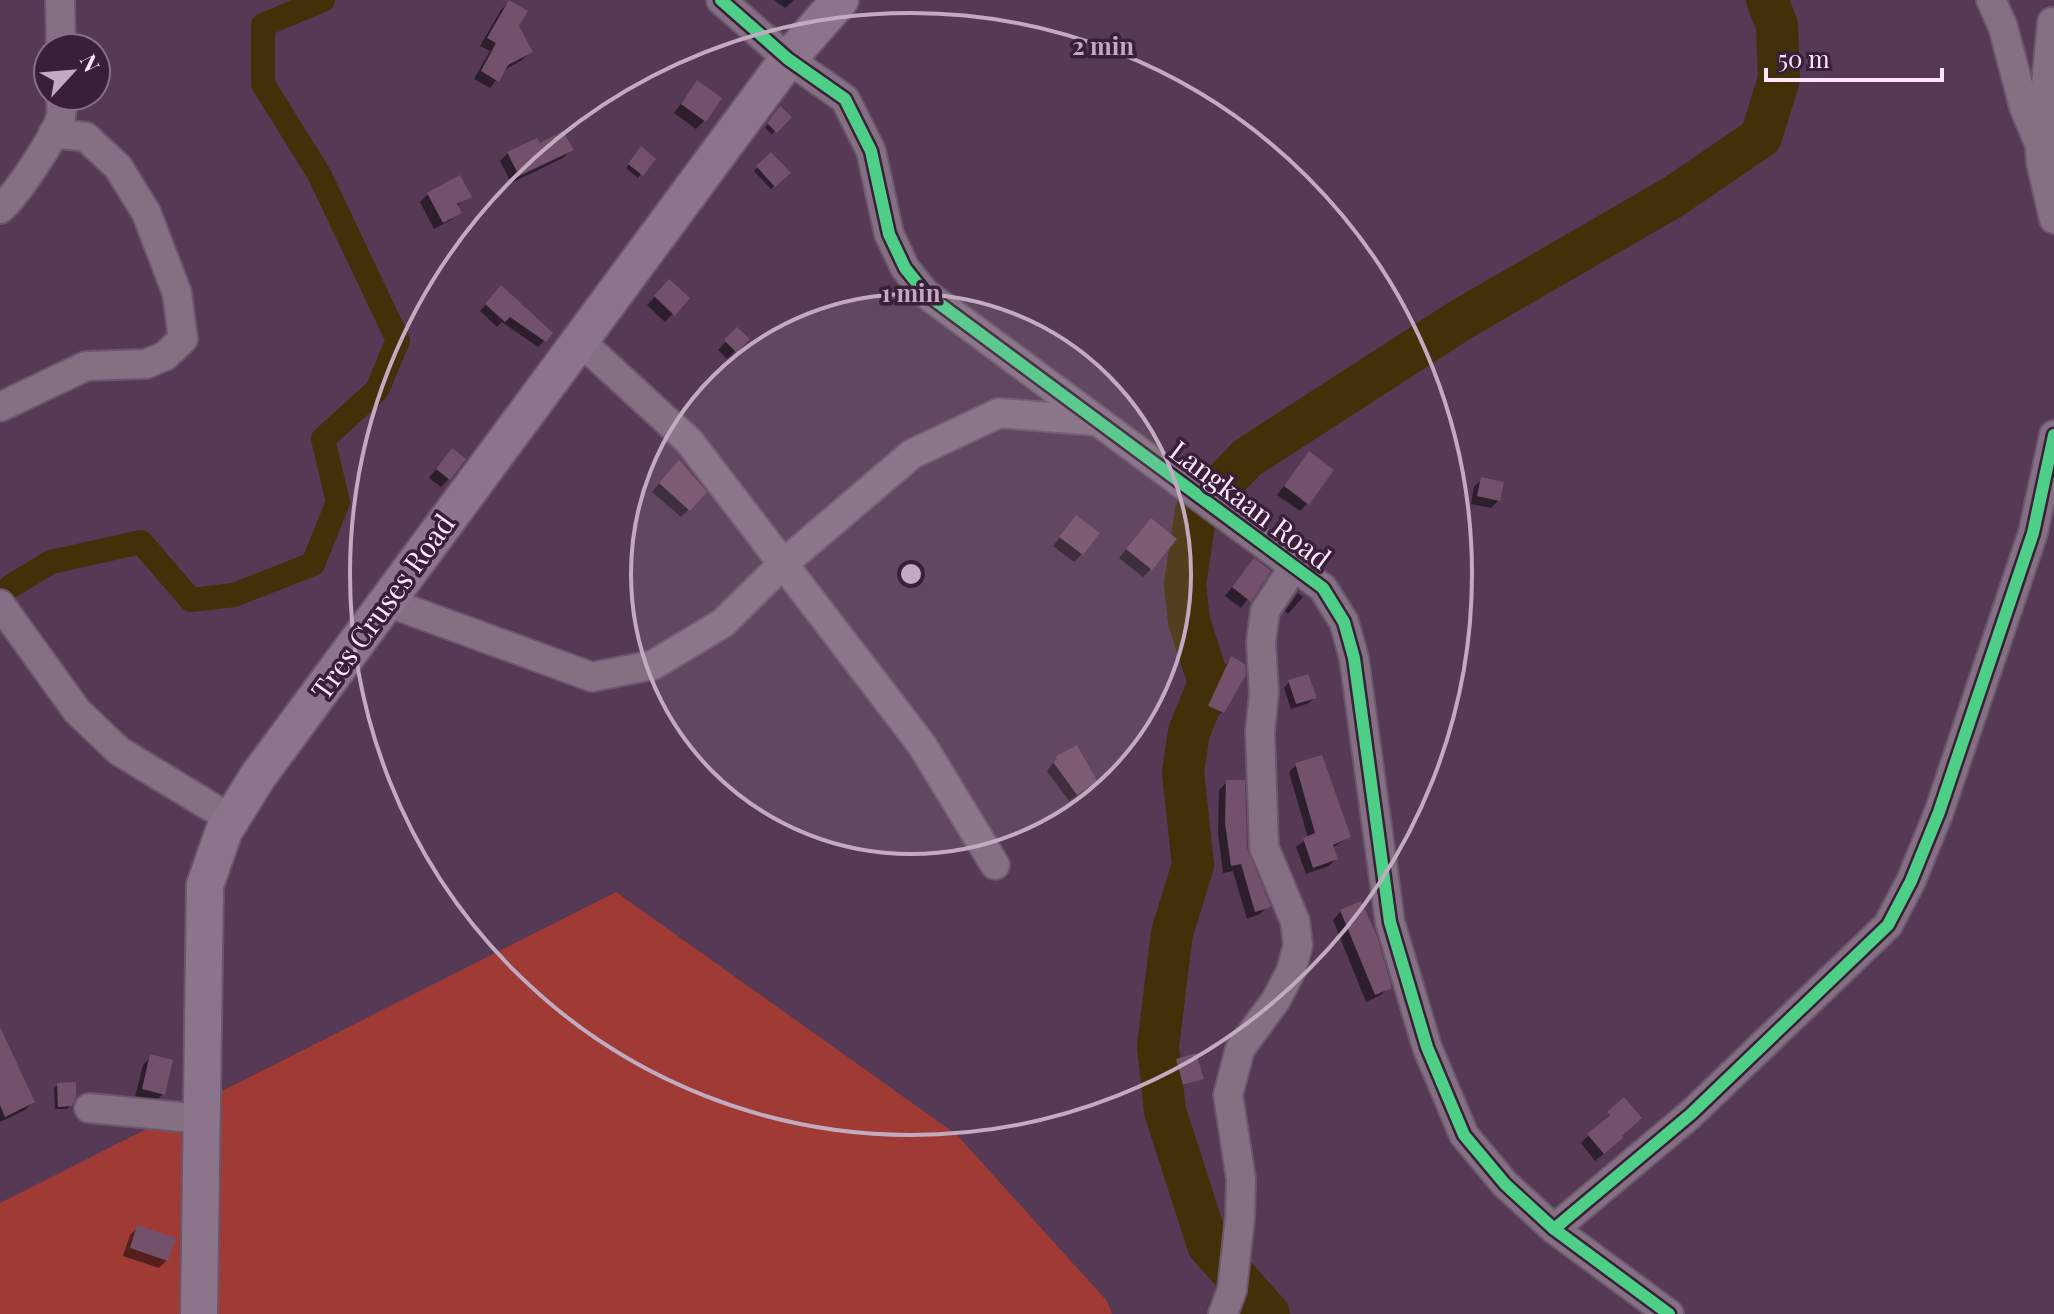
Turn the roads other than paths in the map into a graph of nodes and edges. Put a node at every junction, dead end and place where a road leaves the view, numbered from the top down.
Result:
1 (60, 0) edge
2 (721, 0) edge
3 (840, 0) edge
4 (1991, 0) edge
5 (2052, 22) dead end
6 (61, 32) edge
7 (788, 59) junction
8 (61, 112) edge
9 (53, 133) junction
10 (2040, 148) junction
11 (0, 209) edge
12 (2054, 219) edge
13 (580, 341) junction
14 (0, 407) edge
15 (1096, 421) junction
16 (2054, 435) edge
17 (783, 564) junction
18 (1294, 566) junction
19 (387, 602) junction
20 (0, 604) edge
21 (231, 819) junction
22 (995, 865) dead end
23 (89, 1108) dead end
24 (202, 1119) junction
25 (1554, 1229) junction
26 (1227, 1302) edge
27 (199, 1314) edge
28 (1669, 1314) edge

1 - 6 street
2 - 7 street, Langkaan Road
3 - 7 main road, Tres Cruses Road
4 - 10 street
5 - 10 street
7 - 13 main road, Tres Cruses Road
7 - 15 street, Langkaan Road
8 - 9 street
9 - 11 street
9 - 14 street
10 - 12 street
13 - 17 street
13 - 19 main road, Tres Cruses Road
15 - 17 street
15 - 18 street, Langkaan Road
16 - 25 street
17 - 19 street
17 - 22 street
18 - 25 street, Langkaan Road
18 - 26 street
19 - 21 main road, Tres Cruses Road
20 - 21 street
21 - 24 main road, Tres Cruses Road
23 - 24 street
24 - 27 main road, Tres Cruses Road
25 - 28 street, Langkaan Road

